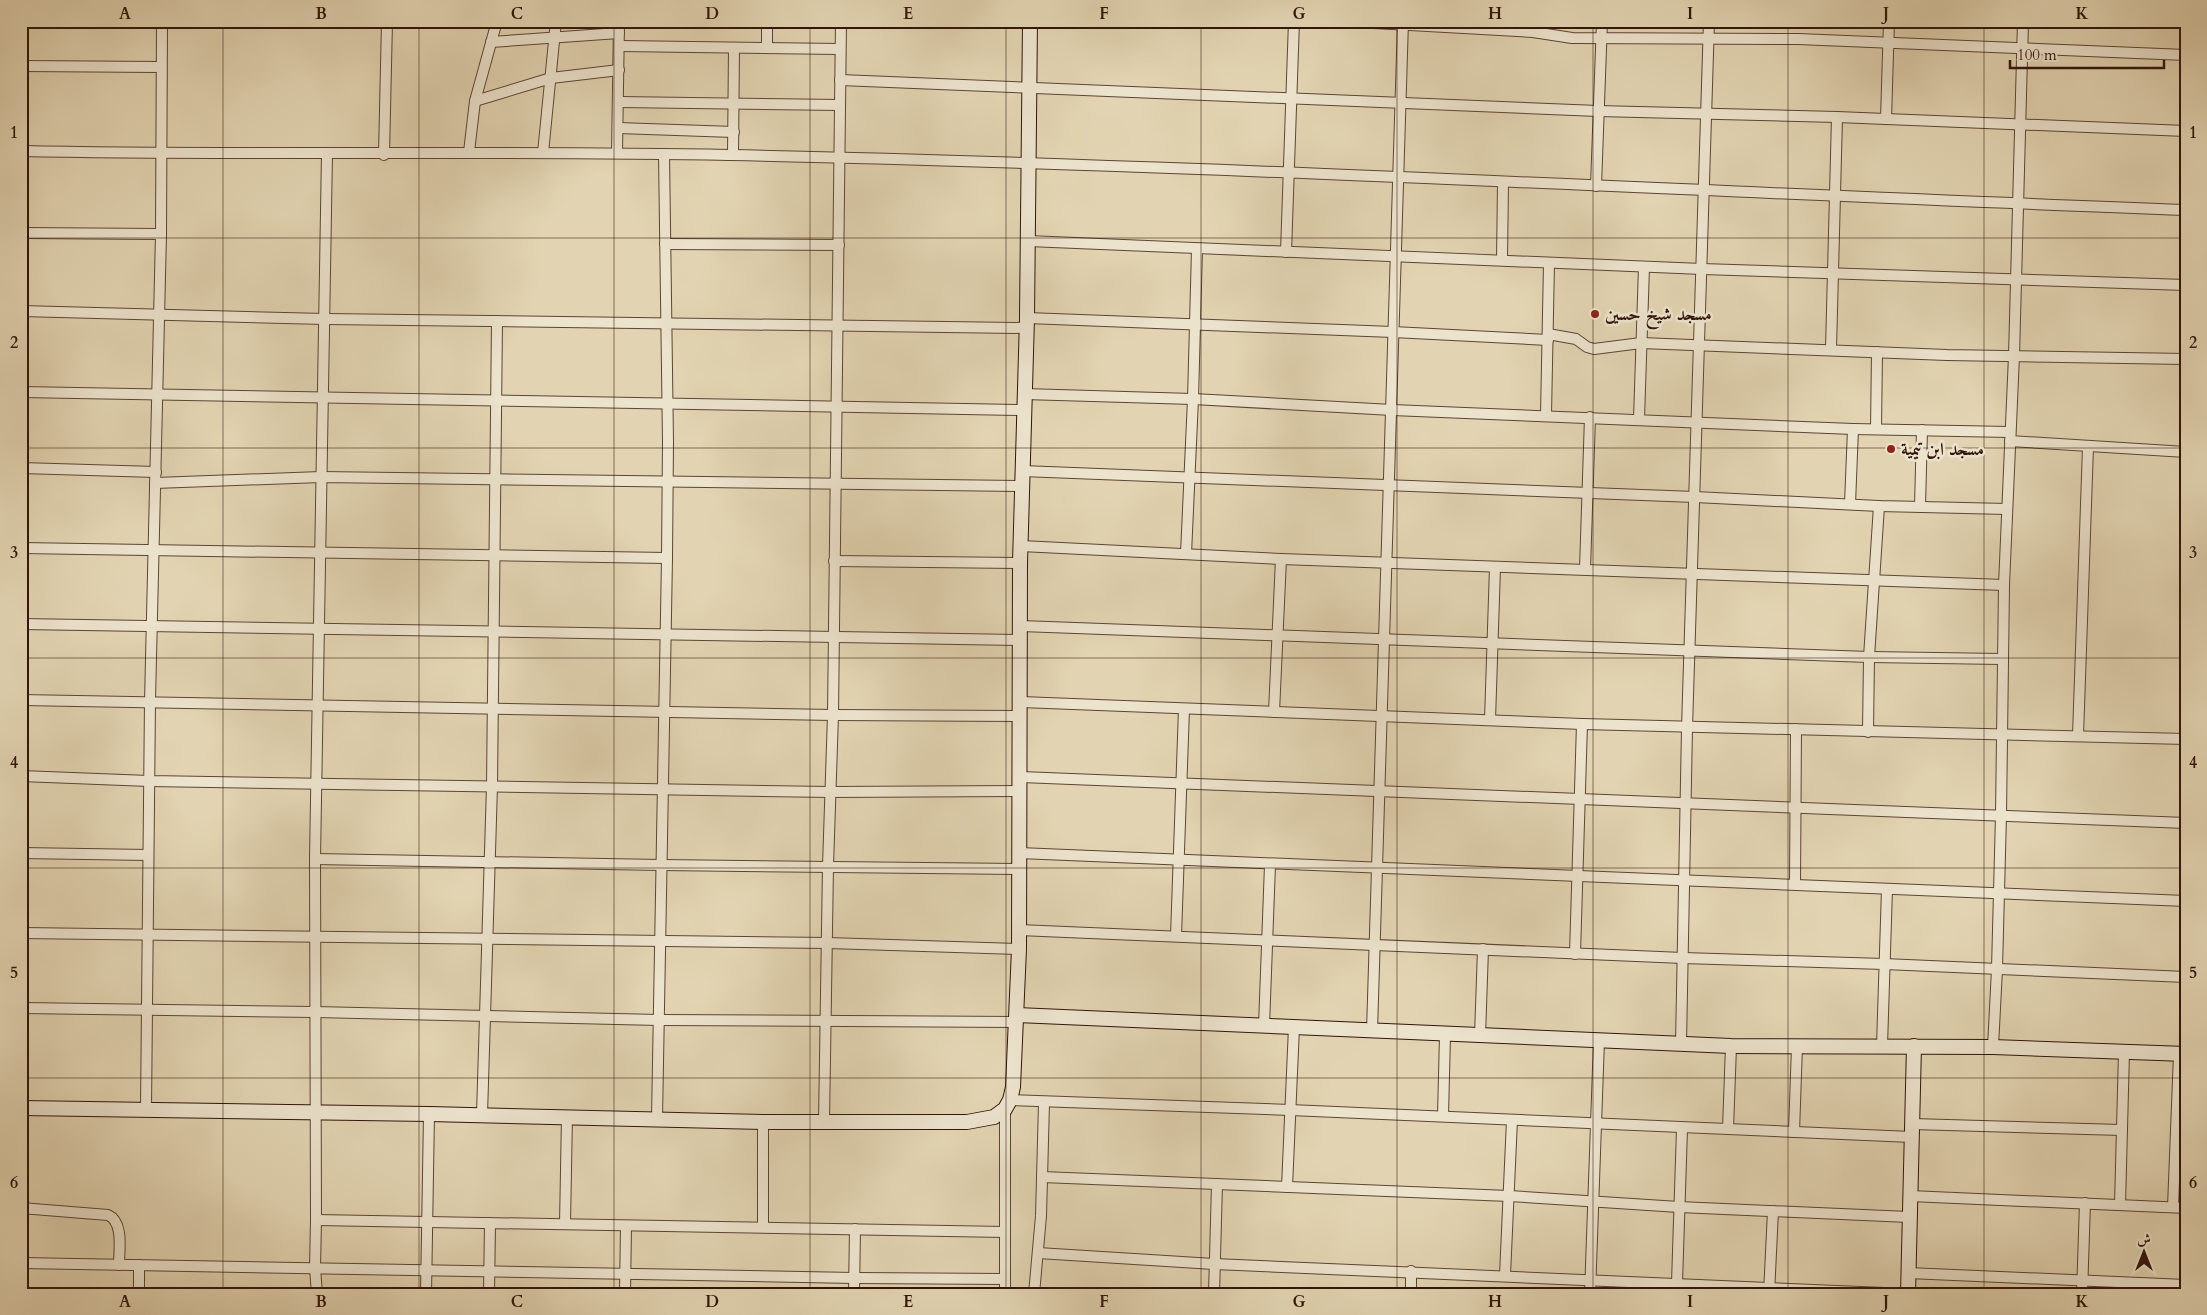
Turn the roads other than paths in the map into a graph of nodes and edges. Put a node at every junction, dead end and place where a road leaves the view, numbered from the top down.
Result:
1 (162, 21) edge
2 (387, 21) edge
3 (497, 21) edge
4 (556, 21) edge
5 (619, 21) edge
6 (767, 21) edge
7 (841, 21) edge
8 (1030, 21) edge
9 (1294, 21) edge
10 (1338, 21) edge
11 (1602, 21) edge
12 (1709, 21) edge
13 (1889, 21) edge
14 (2023, 21) edge
15 (1403, 22) edge
16 (619, 33) junction
17 (555, 38) junction
18 (1602, 38) junction
19 (1708, 38) junction
20 (491, 42) junction
21 (1888, 43) junction
22 (620, 46) junction
23 (734, 48) junction
24 (767, 48) junction
25 (2022, 48) junction
26 (840, 49) junction
27 (2186, 55) edge
28 (21, 66) edge
29 (161, 67) junction
30 (619, 70) junction
31 (551, 78) junction
32 (840, 80) junction
33 (1029, 87) junction
34 (1292, 98) junction
35 (475, 101) junction
36 (619, 102) junction
37 (1401, 102) junction
38 (734, 105) junction
39 (840, 105) junction
40 (1598, 111) junction
41 (1706, 113) junction
42 (1836, 117) junction
43 (1886, 119) junction
44 (2020, 124) junction
45 (618, 128) junction
46 (2186, 131) edge
47 (734, 132) junction
48 (21, 151) edge
49 (469, 152) junction
50 (543, 153) junction
51 (162, 154) junction
52 (327, 154) junction
53 (617, 154) junction
54 (664, 154) junction
55 (384, 155) junction
56 (733, 155) junction
57 (840, 158) junction
58 (1029, 164) junction
59 (1289, 174) junction
60 (1398, 177) junction
61 (1503, 182) junction
62 (1596, 186) junction
63 (1704, 190) junction
64 (1835, 194) junction
65 (2018, 204) junction
66 (2186, 210) edge
67 (21, 234) edge
68 (161, 234) junction
69 (1028, 241) junction
70 (665, 244) junction
71 (839, 245) junction
72 (1197, 249) junction
73 (1286, 252) junction
74 (1394, 255) junction
75 (1502, 260) junction
76 (1550, 263) junction
77 (1644, 266) junction
78 (1702, 269) junction
79 (1833, 272) junction
80 (2016, 280) junction
81 (2186, 285) edge
82 (21, 311) edge
83 (159, 315) junction
84 (325, 319) junction
85 (497, 321) junction
86 (1027, 323) junction
87 (667, 324) junction
88 (1194, 325) junction
89 (838, 326) junction
90 (1393, 332) junction
91 (1548, 337) junction
92 (1641, 343) junction
93 (1700, 346) junction
94 (1831, 349) junction
95 (1878, 352) junction
96 (2014, 356) junction
97 (2186, 359) edge
98 (21, 392) edge
99 (1024, 394) junction
100 (156, 395) junction
101 (322, 399) junction
102 (1193, 399) junction
103 (497, 400) junction
104 (668, 404) junction
105 (837, 406) junction
106 (1023, 410) junction
107 (1392, 410) junction
108 (1546, 415) junction
109 (1590, 417) junction
110 (1639, 419) junction
111 (1698, 422) junction
112 (1853, 428) junction
113 (1876, 429) junction
114 (1922, 430) junction
115 (2010, 436) junction
116 (2088, 446) junction
117 (2186, 452) edge
118 (21, 468) edge
119 (1022, 471) junction
120 (156, 477) junction
121 (321, 477) junction
122 (1190, 477) junction
123 (495, 479) junction
124 (668, 482) junction
125 (835, 484) junction
126 (1022, 486) junction
127 (1389, 486) junction
128 (1588, 493) junction
129 (1695, 497) junction
130 (1850, 504) junction
131 (1879, 506) junction
132 (1920, 506) junction
133 (2007, 509) junction
134 (1021, 546) junction
135 (21, 548) edge
136 (154, 549) junction
137 (320, 553) junction
138 (496, 554) junction
139 (1186, 554) junction
140 (668, 558) junction
141 (1281, 559) junction
142 (834, 561) junction
143 (1387, 563) junction
144 (1020, 564) junction
145 (1495, 566) junction
146 (1585, 569) junction
147 (1692, 574) junction
148 (1873, 581) junction
149 (2004, 585) junction
150 (21, 624) edge
151 (153, 626) junction
152 (1021, 626) junction
153 (320, 629) junction
154 (494, 632) junction
155 (666, 633) junction
156 (1278, 635) junction
157 (833, 637) junction
158 (1385, 638) junction
159 (1020, 640) junction
160 (1492, 643) junction
161 (1690, 651) junction
162 (1869, 657) junction
163 (2002, 659) junction
164 (21, 700) edge
165 (150, 701) junction
166 (318, 704) junction
167 (492, 708) junction
168 (1021, 709) junction
169 (1184, 709) junction
170 (665, 711) junction
171 (1274, 712) junction
172 (833, 715) junction
173 (1382, 716) junction
174 (1490, 720) junction
175 (1582, 724) junction
176 (1687, 728) junction
177 (1796, 729) junction
178 (1868, 732) junction
179 (2002, 735) junction
180 (2078, 736) junction
181 (2186, 740) edge
182 (21, 776) edge
183 (150, 781) junction
184 (316, 782) junction
185 (1020, 784) junction
186 (1180, 784) junction
187 (492, 786) junction
188 (663, 789) junction
189 (830, 792) junction
190 (1380, 792) junction
191 (1580, 800) junction
192 (1687, 804) junction
193 (1796, 806) junction
194 (2001, 815) junction
195 (2186, 822) edge
196 (21, 853) edge
197 (1019, 854) junction
198 (148, 855) junction
199 (315, 859) junction
200 (1178, 860) junction
201 (490, 863) junction
202 (661, 865) junction
203 (1270, 865) junction
204 (828, 866) junction
205 (1376, 868) junction
206 (1019, 869) junction
207 (1578, 877) junction
208 (1684, 882) junction
209 (1795, 884) junction
210 (1887, 889) junction
211 (1999, 893) junction
212 (2186, 901) edge
213 (1019, 930) junction
214 (21, 933) edge
215 (146, 934) junction
216 (1176, 936) junction
217 (314, 937) junction
218 (487, 940) junction
219 (1268, 940) junction
220 (660, 941) junction
221 (828, 943) junction
222 (1374, 945) junction
223 (1019, 949) junction
224 (1483, 949) junction
225 (1575, 954) junction
226 (1683, 958) junction
227 (1884, 964) junction
228 (1997, 969) junction
229 (2186, 977) edge
230 (21, 1008) edge
231 (146, 1009) junction
232 (315, 1012) junction
233 (485, 1015) junction
234 (1017, 1018) junction
235 (659, 1020) junction
236 (827, 1021) junction
237 (1264, 1026) junction
238 (1294, 1027) junction
239 (1372, 1031) junction
240 (1445, 1035) junction
241 (1480, 1036) junction
242 (1599, 1040) junction
243 (1681, 1044) junction
244 (1731, 1046) junction
245 (1797, 1046) junction
246 (1882, 1046) junction
247 (1914, 1046) junction
248 (1993, 1047) junction
249 (2124, 1052) junction
250 (2182, 1054) edge
251 (1044, 1102) junction
252 (1008, 1105) junction
253 (21, 1108) edge
254 (146, 1109) junction
255 (1290, 1110) junction
256 (314, 1112) junction
257 (429, 1114) junction
258 (482, 1115) junction
259 (567, 1116) junction
260 (1443, 1116) junction
261 (658, 1119) junction
262 (1512, 1120) junction
263 (763, 1122) junction
264 (824, 1122) junction
265 (1596, 1124) junction
266 (1682, 1128) junction
267 (1728, 1129) junction
268 (2181, 1129) edge
269 (2122, 1130) junction
270 (1912, 1131) junction
271 (1794, 1132) junction
272 (1042, 1177) junction
273 (1217, 1184) junction
274 (1287, 1187) junction
275 (1509, 1196) junction
276 (1910, 1196) junction
277 (1593, 1202) junction
278 (2085, 1203) junction
279 (2120, 1205) junction
280 (1679, 1207) junction
281 (2173, 1207) junction
282 (21, 1208) edge
283 (2186, 1208) edge
284 (1773, 1211) junction
285 (1909, 1217) junction
286 (316, 1220) junction
287 (426, 1222) junction
288 (490, 1223) junction
289 (564, 1224) junction
290 (626, 1226) junction
291 (763, 1227) junction
292 (855, 1229) junction
293 (1005, 1232) junction
294 (1038, 1253) junction
295 (21, 1263) edge
296 (1214, 1264) junction
297 (119, 1265) junction
298 (140, 1265) junction
299 (315, 1268) junction
300 (426, 1270) junction
301 (490, 1272) junction
302 (1411, 1272) junction
303 (1908, 1273) junction
304 (625, 1274) junction
305 (1505, 1275) junction
306 (854, 1278) junction
307 (1005, 1279) junction
308 (1591, 1280) junction
309 (2082, 1280) junction
310 (1677, 1283) junction
311 (2186, 1285) edge
312 (1769, 1291) edge
313 (140, 1294) edge
314 (317, 1294) edge
315 (426, 1294) edge
316 (489, 1294) edge
317 (625, 1294) edge
318 (854, 1294) edge
319 (1005, 1294) edge
320 (1034, 1294) edge
321 (1214, 1294) edge
322 (1411, 1294) edge
323 (1590, 1294) edge
324 (1908, 1294) edge
325 (2082, 1294) edge

1 - 29 street
2 - 55 street
3 - 20 street
4 - 17 street
5 - 16 street
6 - 24 street
7 - 26 street
8 - 33 main road
9 - 34 street
10 - 15 street
11 - 18 street
12 - 19 street
13 - 21 street
14 - 25 street
15 - 18 street
15 - 37 street
16 - 17 street
16 - 22 street
17 - 20 street
17 - 31 street
18 - 19 street
18 - 40 street
19 - 21 street
19 - 41 street
20 - 35 street
21 - 25 street
21 - 43 street
22 - 23 street
22 - 30 street
23 - 24 street
23 - 38 street
24 - 26 street
25 - 27 street
25 - 44 street
26 - 32 street
28 - 29 street
29 - 51 street
30 - 31 street
30 - 36 street
31 - 35 street
31 - 50 street
32 - 33 street
32 - 39 street
33 - 34 street
33 - 58 main road
34 - 37 street
34 - 59 street
35 - 49 street
36 - 38 street
36 - 45 street
37 - 40 street
37 - 60 street
38 - 39 street
38 - 47 street
39 - 57 street
40 - 41 street
40 - 62 street
41 - 42 street
41 - 63 street
42 - 43 street
42 - 64 street
43 - 44 street
44 - 46 street
44 - 65 street
45 - 47 street
45 - 53 street
47 - 56 street
48 - 51 street
49 - 50 street
49 - 55 street
50 - 53 street
51 - 52 street
51 - 68 street
52 - 55 street
52 - 84 street
53 - 54 street
54 - 56 street
54 - 70 street
56 - 57 street
57 - 58 street
57 - 71 street
58 - 59 street
58 - 69 main road
59 - 60 street
59 - 73 street
60 - 61 street
60 - 74 street
61 - 62 street
61 - 75 street
62 - 63 street
63 - 64 street
63 - 78 street
64 - 65 street
64 - 79 street
65 - 66 street
65 - 80 street
67 - 68 street
68 - 83 street
69 - 72 street
69 - 86 main road
70 - 71 street
70 - 87 street
71 - 89 street
72 - 73 street
72 - 88 street
73 - 74 street
74 - 75 street
74 - 90 street
75 - 76 street
76 - 77 street
76 - 91 street
77 - 78 street
77 - 92 street
78 - 79 street
78 - 93 street
79 - 80 street
79 - 94 street
80 - 81 street
80 - 96 street
82 - 83 street
83 - 84 street
83 - 100 street
84 - 85 street
84 - 101 street
85 - 87 street
85 - 103 street
86 - 88 street
86 - 89 street
86 - 99 main road
87 - 89 street
87 - 104 street
88 - 90 street
88 - 102 street
89 - 105 street
90 - 91 street
90 - 107 street
91 - 92 street
91 - 108 street
92 - 93 street
92 - 110 street
93 - 94 street
93 - 111 street
94 - 95 street
95 - 96 street
95 - 113 street
96 - 97 street
96 - 115 street
98 - 100 street
99 - 102 street
99 - 106 main road
100 - 101 street
100 - 120 street
101 - 103 street
101 - 121 street
102 - 107 street
102 - 122 street
103 - 104 street
103 - 123 street
104 - 105 street
104 - 124 street
105 - 106 street
105 - 125 street
106 - 119 main road
107 - 108 street
107 - 127 street
108 - 109 street
109 - 110 street
109 - 128 street
110 - 111 street
111 - 112 street
111 - 129 street
112 - 113 street
112 - 130 street
113 - 114 street
114 - 115 street
114 - 132 street
115 - 116 street
115 - 133 street
116 - 117 street
116 - 180 street
118 - 120 street
119 - 122 street
119 - 126 main road
120 - 121 street
120 - 136 street
121 - 123 street
121 - 137 street
122 - 127 street
122 - 139 street
123 - 124 street
123 - 138 street
124 - 125 street
124 - 140 street
125 - 126 street
125 - 142 street
126 - 134 main road
127 - 128 street
127 - 143 street
128 - 129 street
128 - 146 street
129 - 130 street
129 - 147 street
130 - 131 street
131 - 132 street
131 - 148 street
132 - 133 street
133 - 149 street
134 - 139 street
134 - 144 main road
135 - 136 street
136 - 137 street
136 - 151 street
137 - 138 street
137 - 153 street
138 - 140 street
138 - 154 street
139 - 141 street
140 - 155 street
141 - 143 street
141 - 156 street
142 - 144 street
142 - 157 street
143 - 145 street
143 - 158 street
144 - 152 main road
145 - 146 street
145 - 160 street
146 - 147 street
147 - 148 street
147 - 161 street
148 - 149 street
148 - 162 street
149 - 163 street
150 - 151 street
151 - 153 street
151 - 165 street
152 - 156 street
152 - 159 main road
153 - 154 street
153 - 166 street
154 - 155 street
154 - 167 street
155 - 157 street
155 - 170 street
156 - 158 street
156 - 171 street
157 - 159 street
157 - 172 street
158 - 160 street
158 - 173 street
159 - 168 main road
160 - 161 street
160 - 174 street
161 - 162 street
161 - 176 street
162 - 163 street
162 - 178 street
163 - 179 street
164 - 165 street
165 - 166 street
165 - 183 street
166 - 167 street
166 - 184 street
167 - 170 street
167 - 187 street
168 - 169 street
168 - 172 street
168 - 185 main road
169 - 171 street
169 - 186 street
170 - 172 street
170 - 188 street
171 - 173 street
172 - 189 street
173 - 174 street
173 - 190 street
174 - 175 street
175 - 176 street
175 - 191 street
176 - 177 street
176 - 192 street
177 - 178 street
177 - 193 street
178 - 179 street
179 - 180 street
179 - 194 street
180 - 181 street
182 - 183 street
183 - 184 street
183 - 198 street
184 - 187 street
184 - 199 street
185 - 186 street
185 - 189 street
185 - 197 main road
186 - 190 street
186 - 200 street
187 - 188 street
187 - 201 street
188 - 189 street
188 - 202 street
189 - 204 street
190 - 191 street
190 - 205 street
191 - 192 street
191 - 207 street
192 - 193 street
192 - 208 street
193 - 194 street
193 - 209 street
194 - 195 street
194 - 211 street
196 - 198 street
197 - 200 street
197 - 206 main road
198 - 215 street
199 - 201 street
199 - 217 street
200 - 203 street
200 - 216 street
201 - 202 street
201 - 218 street
202 - 204 street
202 - 220 street
203 - 205 street
203 - 219 street
204 - 206 street
204 - 221 street
205 - 207 street
205 - 222 street
206 - 213 main road
207 - 208 street
207 - 225 street
208 - 209 street
208 - 226 street
209 - 210 street
210 - 211 street
210 - 227 street
211 - 212 street
211 - 228 street
213 - 216 street
213 - 223 main road
214 - 215 street
215 - 217 street
215 - 231 street
216 - 219 street
217 - 218 street
217 - 232 street
218 - 220 street
218 - 233 street
219 - 222 street
219 - 237 street
220 - 221 street
220 - 235 street
221 - 223 street
221 - 236 street
222 - 224 street
222 - 239 street
223 - 234 main road
224 - 225 street
224 - 241 street
225 - 226 street
226 - 227 street
226 - 243 street
227 - 228 street
227 - 246 street
228 - 229 street
228 - 248 street
230 - 231 street
231 - 232 street
231 - 254 street
232 - 233 street
232 - 256 street
233 - 235 street
233 - 258 street
234 - 236 street
234 - 237 main road
234 - 252 main road
235 - 236 street
235 - 261 street
236 - 264 street
237 - 238 main road
238 - 239 main road
238 - 255 street
239 - 240 main road
240 - 241 main road
240 - 260 street
241 - 242 main road
242 - 243 main road
242 - 265 street
243 - 244 main road
244 - 245 main road
244 - 267 street
245 - 246 main road
245 - 271 street
246 - 247 main road
247 - 248 main road
247 - 270 main road
248 - 249 main road
249 - 250 main road
249 - 269 street
250 - 268 street
251 - 252 street
251 - 255 street
251 - 272 street
252 - 264 main road
252 - 293 street
253 - 254 main road
254 - 256 main road
255 - 260 street
255 - 274 street
256 - 257 main road
256 - 286 street
257 - 258 main road
257 - 287 street
258 - 259 main road
259 - 261 main road
259 - 289 street
260 - 262 street
261 - 263 main road
262 - 265 street
262 - 275 street
263 - 264 main road
263 - 291 street
265 - 266 street
265 - 277 street
266 - 267 street
266 - 280 street
267 - 271 street
268 - 281 street
269 - 270 street
269 - 279 street
270 - 271 street
270 - 276 main road
272 - 273 street
272 - 294 street
273 - 274 street
273 - 296 street
274 - 275 street
275 - 277 street
275 - 305 street
276 - 278 street
276 - 285 main road
277 - 280 street
277 - 308 street
278 - 279 street
278 - 309 street
279 - 281 street
280 - 284 street
280 - 310 street
281 - 283 street
282 - 297 street
284 - 285 street
284 - 312 street
285 - 303 main road
286 - 287 street
286 - 299 street
287 - 288 street
287 - 300 street
288 - 289 street
288 - 301 street
289 - 290 street
290 - 291 street
290 - 304 street
291 - 292 street
292 - 293 street
292 - 306 street
293 - 307 street
294 - 296 street
294 - 320 street
295 - 297 street
296 - 302 street
296 - 321 street
297 - 298 street
298 - 299 street
298 - 313 street
299 - 300 street
299 - 314 street
300 - 301 street
300 - 315 street
301 - 304 street
301 - 316 street
302 - 305 street
302 - 322 street
303 - 309 street
303 - 324 main road
304 - 306 street
304 - 317 street
305 - 308 street
306 - 307 street
306 - 318 street
307 - 319 street
308 - 310 street
308 - 323 street
309 - 311 street
309 - 325 street
310 - 312 street
312 - 324 street

